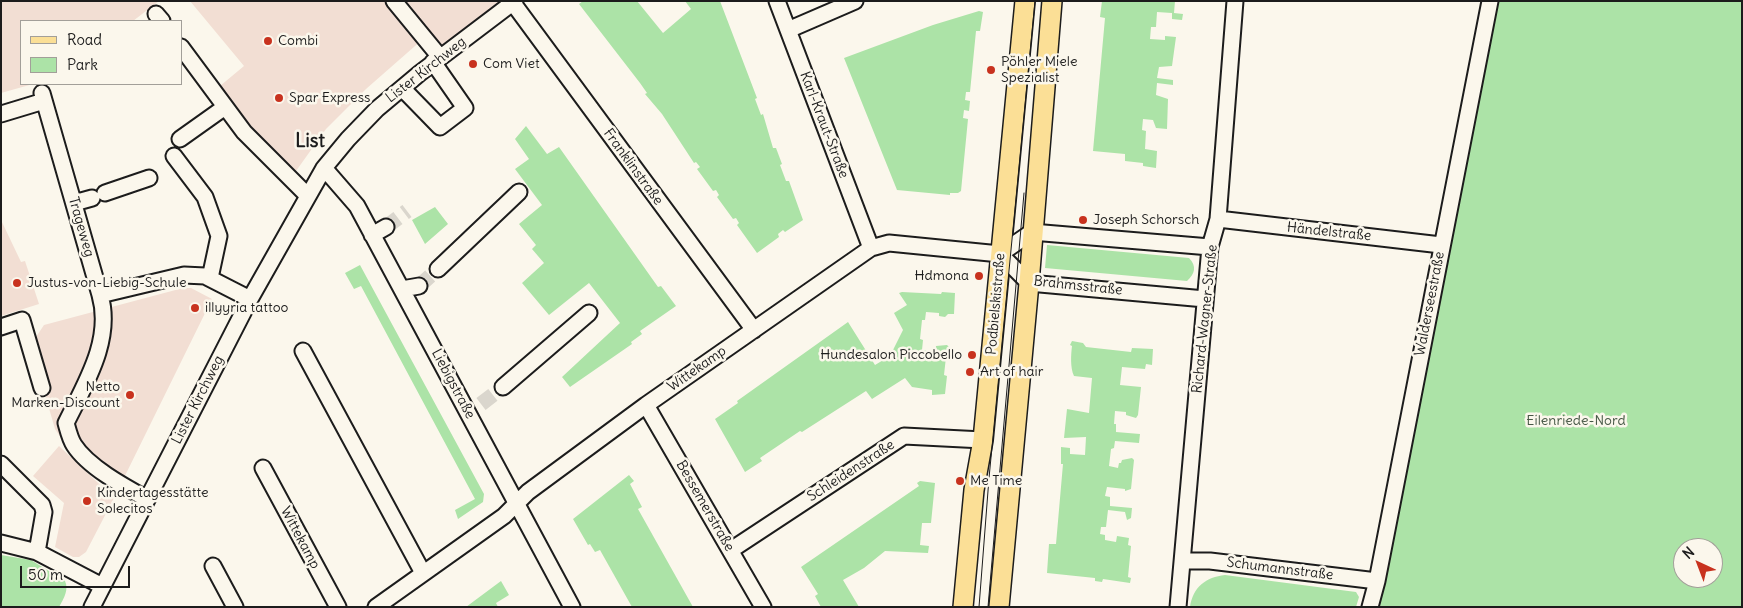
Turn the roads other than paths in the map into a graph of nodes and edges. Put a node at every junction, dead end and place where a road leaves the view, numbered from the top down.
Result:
1 (394, 1) edge
2 (777, 1) edge
3 (855, 1) edge
4 (1025, 1) edge
5 (1052, 1) edge
6 (1235, 1) edge
7 (1490, 1) edge
8 (514, 2) edge
9 (788, 30) junction
10 (182, 49) edge
11 (437, 60) junction
12 (402, 88) junction
13 (226, 107) junction
14 (1, 114) edge
15 (180, 139) dead end
16 (174, 156) dead end
17 (324, 168) junction
18 (149, 178) dead end
19 (519, 192) dead end
20 (307, 195) junction
21 (74, 203) junction
22 (1218, 219) junction
23 (386, 228) tunnel mouth
24 (1032, 232) junction
25 (372, 235) junction
26 (1441, 244) junction
27 (1210, 247) junction
28 (871, 248) junction
29 (1000, 254) junction
30 (438, 269) tunnel mouth
31 (210, 278) junction
32 (1029, 283) junction
33 (419, 286) tunnel mouth
34 (402, 289) junction
35 (100, 295) junction
36 (250, 298) junction
37 (1205, 299) junction
38 (589, 313) dead end
39 (1, 327) edge
40 (754, 330) junction
41 (304, 351) dead end
42 (503, 387) tunnel mouth
43 (42, 388) dead end
44 (481, 404) tunnel mouth
45 (646, 405) junction
46 (466, 409) junction
47 (984, 440) junction
48 (1, 464) edge
49 (263, 468) dead end
50 (147, 499) junction
51 (516, 504) junction
52 (1, 543) edge
53 (731, 550) junction
54 (37, 552) junction
55 (1182, 561) junction
56 (213, 566) dead end
57 (423, 573) junction
58 (1377, 581) junction
59 (102, 586) junction
60 (92, 607) edge
61 (235, 607) edge
62 (338, 607) edge
63 (376, 607) edge
64 (572, 607) edge
65 (763, 607) edge
66 (963, 607) edge
67 (999, 607) edge
68 (1178, 607) edge
69 (1370, 607) edge

1 - 11 street
2 - 9 street, Karl-Kraut-Straße
3 - 9 street
4 - 29 main road, Podbielskistraße
5 - 24 main road
6 - 22 street, Richard-Wagner-Straße
7 - 26 street, Walderseestraße
8 - 11 street, Lister Kirchweg
8 - 40 street, Franklinstraße
9 - 28 street, Karl-Kraut-Straße
10 - 13 street
11 - 12 street, Lister Kirchweg
11 - 12 street
12 - 17 street, Lister Kirchweg
13 - 15 street
13 - 20 street
14 - 21 street, Trageweg
16 - 31 street
17 - 20 street, Lister Kirchweg
17 - 25 street, Liebigstraße
18 - 21 street
19 - 30 street
20 - 36 street, Lister Kirchweg
21 - 35 street, Trageweg
22 - 26 street, Händelstraße
22 - 27 street, Richard-Wagner-Straße
23 - 25 street
24 - 27 street
24 - 29 street
24 - 32 main road
25 - 34 street, Liebigstraße
26 - 58 street, Walderseestraße
27 - 37 street, Richard-Wagner-Straße
28 - 29 street, Wittekamp
28 - 40 street, Wittekamp
29 - 32 street, Brahmsstraße
29 - 47 main road, Podbielskistraße
31 - 35 street
31 - 36 street
32 - 37 street, Brahmsstraße
32 - 67 main road
33 - 34 street
34 - 46 street, Liebigstraße
35 - 50 street, Trageweg
36 - 50 street, Lister Kirchweg
37 - 55 street, Richard-Wagner-Straße
38 - 42 street
39 - 43 street
40 - 45 street, Wittekamp
41 - 57 street
44 - 46 street
45 - 51 street, Wittekamp
45 - 53 street, Bessemerstraße
46 - 51 street, Liebigstraße
47 - 53 street, Schleidenstraße
47 - 66 main road, Podbielskistraße
48 - 54 street
49 - 62 street, Wittekamp
50 - 59 street, Lister Kirchweg
51 - 57 street, Wittekamp
51 - 64 street, Liebigstraße
52 - 54 street
53 - 65 street, Bessemerstraße
54 - 59 street
55 - 58 street, Schumannstraße
55 - 68 street, Richard-Wagner-Straße
56 - 61 street
57 - 63 street, Wittekamp
58 - 69 street, Walderseestraße
59 - 60 street, Lister Kirchweg

